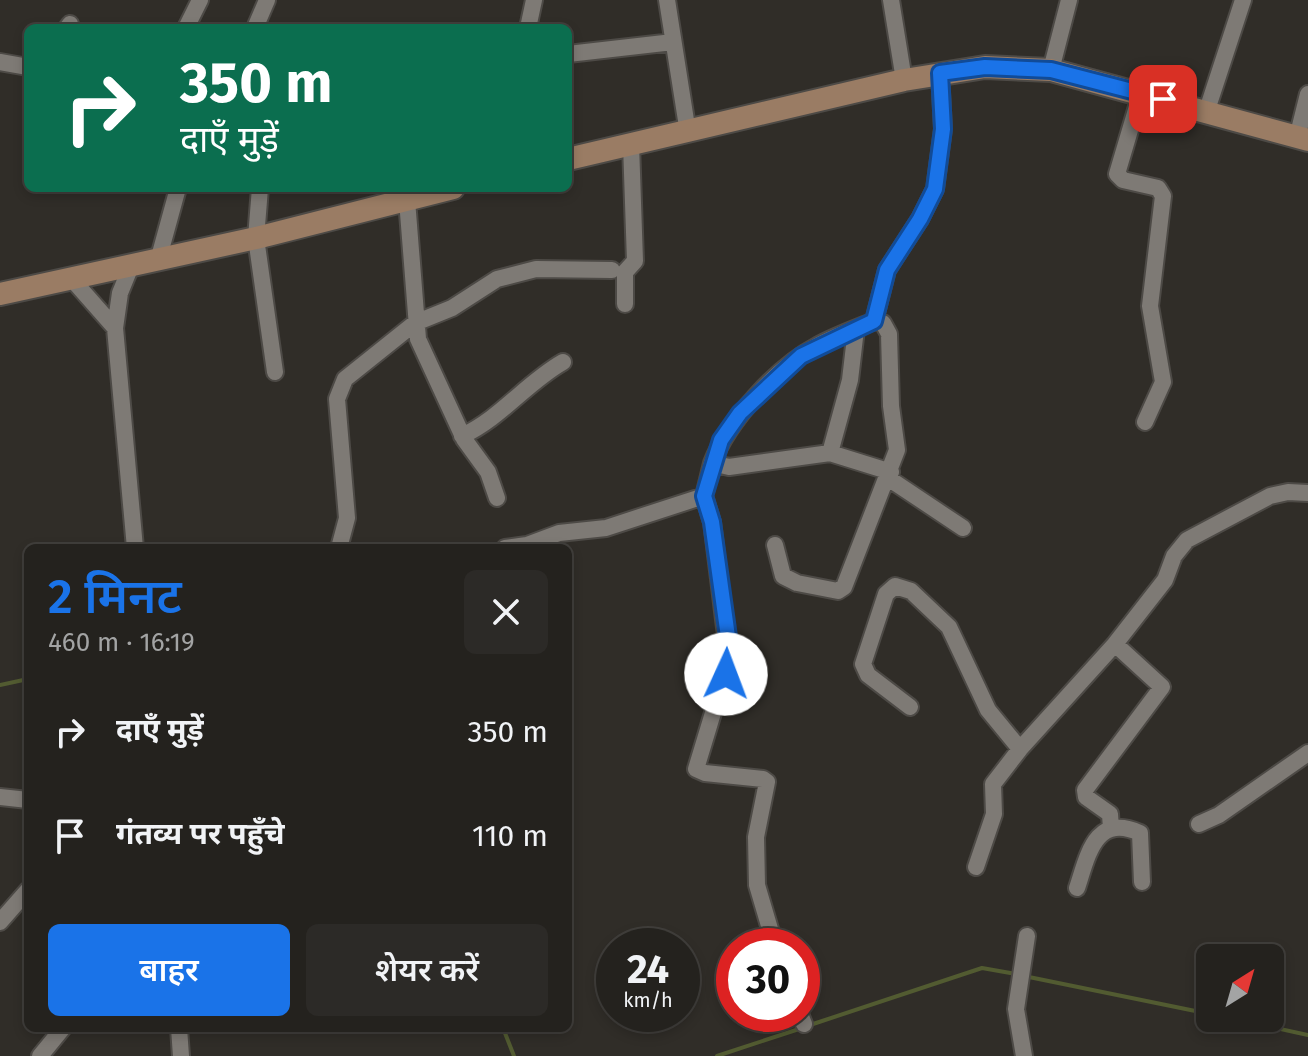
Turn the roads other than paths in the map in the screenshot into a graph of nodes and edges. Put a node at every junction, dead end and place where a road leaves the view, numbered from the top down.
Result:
1 (200, 0) edge
2 (267, 0) edge
3 (534, 0) edge
4 (667, 0) edge
5 (891, 0) edge
6 (1069, 0) edge
7 (1243, 0) edge
8 (188, 24) edge
9 (257, 24) edge
10 (529, 24) edge
11 (673, 42) junction
12 (572, 54) edge
13 (0, 62) edge
14 (24, 66) edge
15 (1051, 70) junction
16 (940, 73) junction
17 (904, 80) junction
18 (1141, 93) junction
19 (1308, 94) edge
20 (1207, 110) junction
21 (688, 133) junction
22 (1302, 139) edge
23 (631, 144) junction
24 (572, 158) edge
25 (177, 192) edge
26 (260, 192) edge
27 (427, 192) edge
28 (395, 197) edge
29 (256, 238) junction
30 (159, 257) junction
31 (131, 266) junction
32 (612, 270) dead end
33 (71, 278) junction
34 (0, 294) edge
35 (625, 304) dead end
36 (874, 321) junction
37 (415, 323) junction
38 (115, 328) junction
39 (856, 329) junction
40 (563, 362) dead end
41 (275, 372) dead end
42 (1145, 422) dead end
43 (462, 436) junction
44 (830, 453) junction
45 (712, 463) junction
46 (890, 475) junction
47 (1308, 493) edge
48 (704, 496) junction
49 (497, 498) dead end
50 (963, 528) dead end
51 (135, 544) edge
52 (341, 544) edge
53 (530, 544) edge
54 (775, 545) dead end
55 (1115, 644) junction
56 (910, 707) dead end
57 (1020, 749) junction
58 (1308, 753) edge
59 (0, 797) edge
60 (24, 800) edge
61 (1199, 824) dead end
62 (1111, 829) junction
63 (976, 867) dead end
64 (1142, 882) dead end
65 (1077, 888) dead end
66 (24, 895) edge
67 (0, 922) edge
68 (770, 928) edge
69 (1027, 936) dead end
70 (60, 1032) edge
71 (179, 1032) edge
72 (182, 1055) edge
73 (40, 1056) edge
74 (1024, 1056) edge

1 - 8 street
2 - 9 street
3 - 10 street
4 - 11 street
5 - 17 street
6 - 15 street
7 - 20 street
11 - 12 street
11 - 21 street
13 - 14 street
15 - 16 street
15 - 18 street
16 - 17 street
16 - 36 street
17 - 21 street
18 - 20 street
18 - 42 street
19 - 22 street
20 - 22 street
21 - 23 street
23 - 24 street
23 - 35 street
25 - 30 street
26 - 29 street
27 - 28 street
28 - 29 street
28 - 37 street
29 - 30 street
29 - 41 street
30 - 31 street
31 - 33 street
31 - 38 street
32 - 37 street
33 - 34 street
33 - 38 street
36 - 39 street
36 - 46 street
37 - 43 street
37 - 52 street
38 - 51 street
39 - 44 street
39 - 45 street
40 - 43 street
43 - 49 street
44 - 45 street
44 - 46 street
45 - 48 street
46 - 50 street
46 - 54 street
47 - 55 street
48 - 53 street
48 - 68 street
55 - 57 street
55 - 62 street
56 - 57 street
57 - 63 street
58 - 61 street
59 - 60 street
62 - 64 street
62 - 65 street
66 - 67 street
69 - 74 street
70 - 73 street
71 - 72 street

